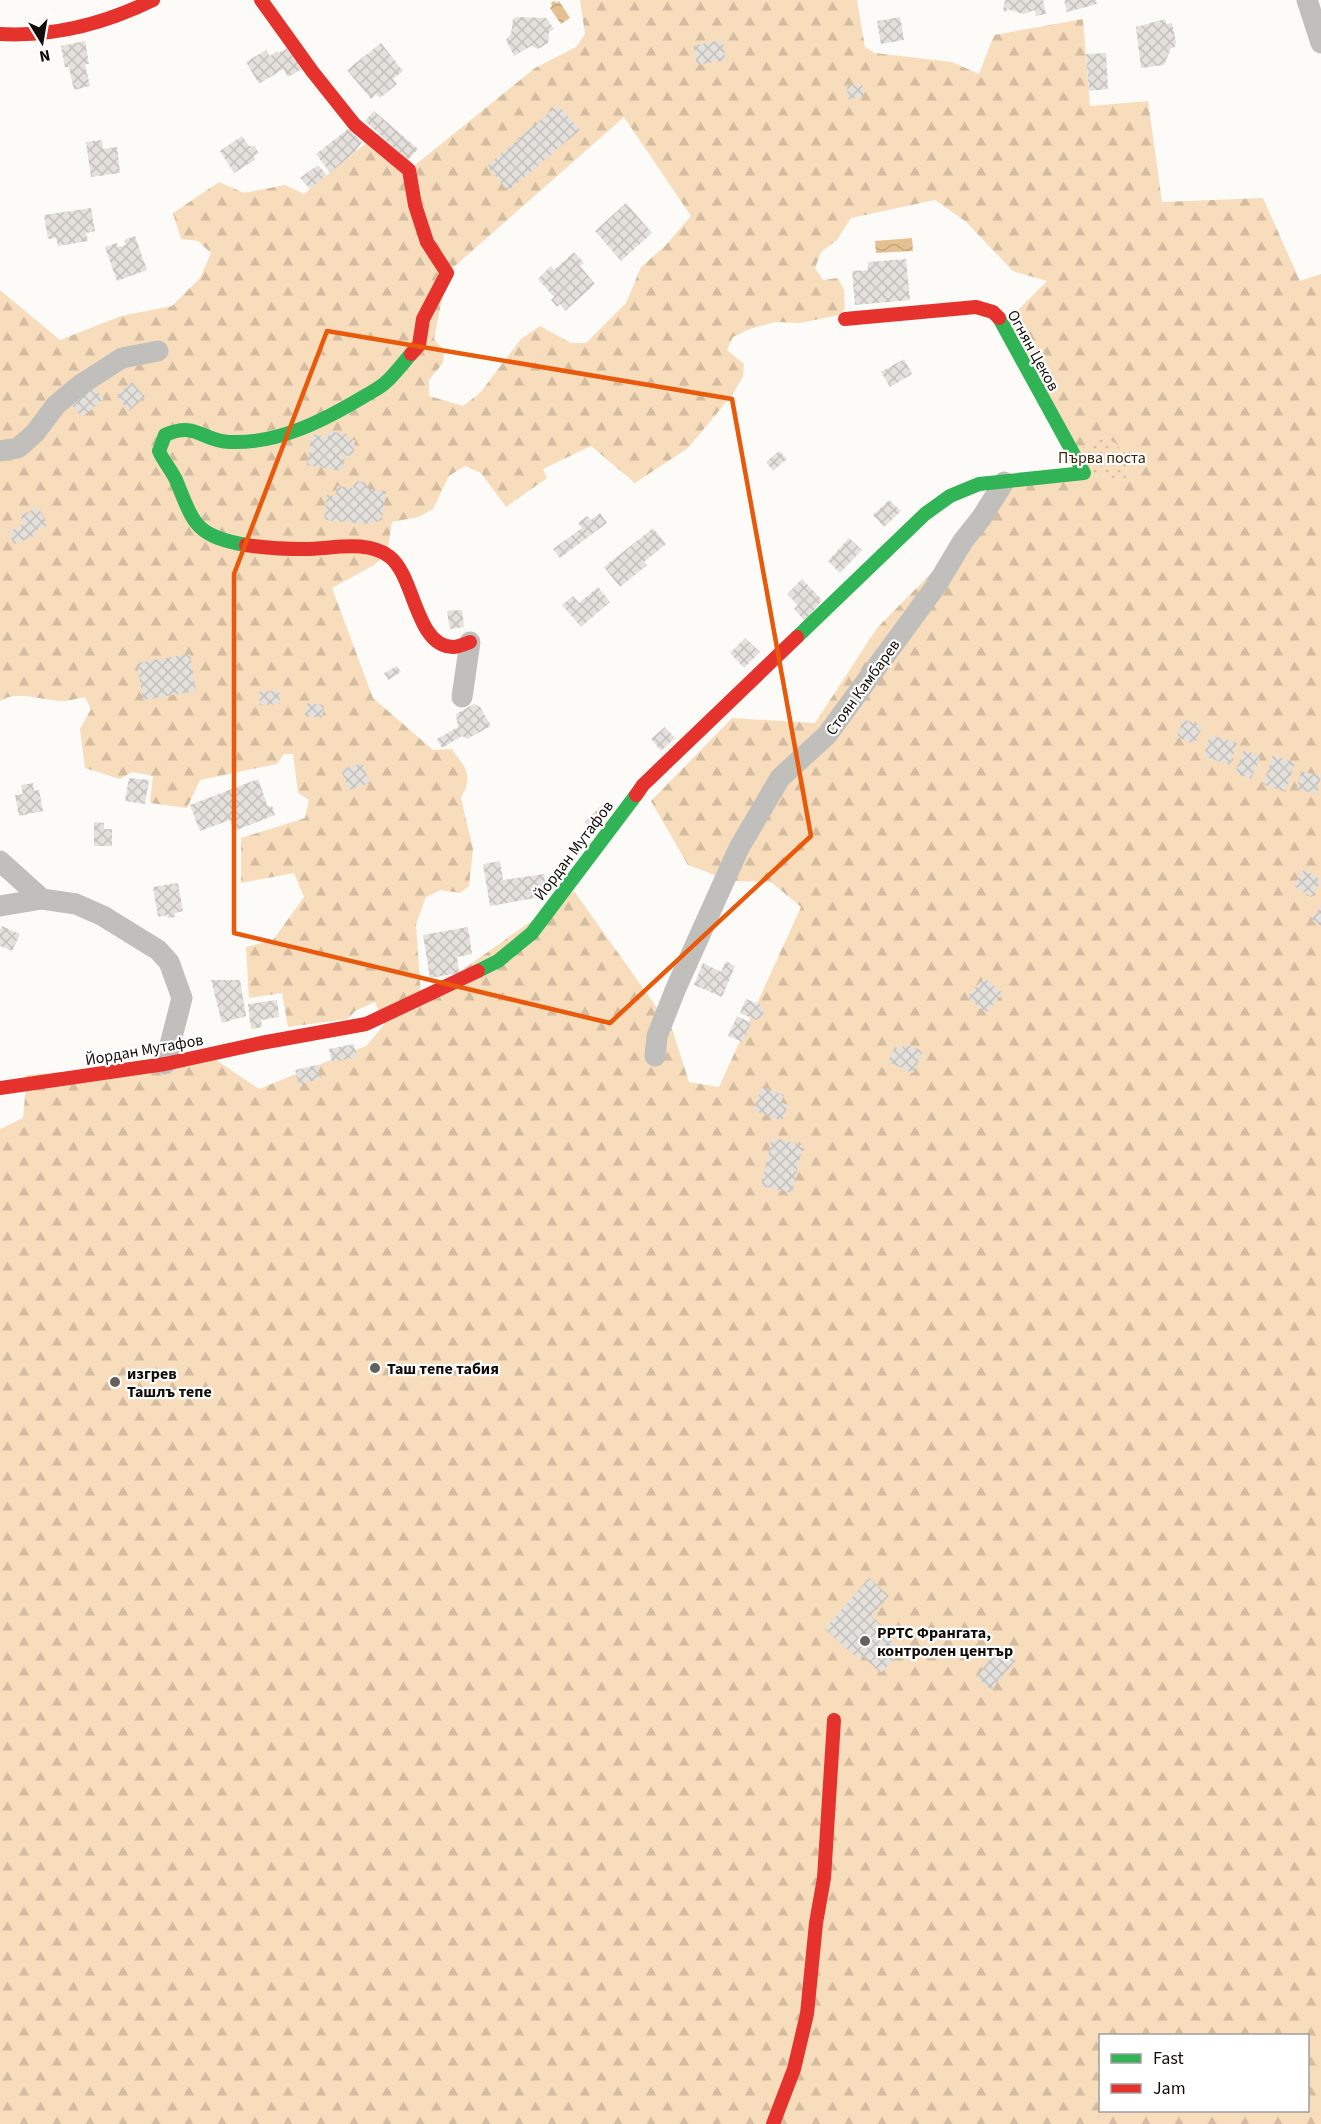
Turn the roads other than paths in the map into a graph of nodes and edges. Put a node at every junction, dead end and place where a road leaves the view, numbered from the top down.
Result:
1 (153, 0) edge
2 (261, 0) edge
3 (1307, 0) edge
4 (0, 34) edge
5 (1321, 43) edge
6 (845, 319) dead end
7 (158, 351) dead end
8 (0, 451) edge
9 (1084, 473) joint
10 (1004, 482) junction
11 (470, 642) joint
12 (462, 697) dead end
13 (0, 861) edge
14 (42, 899) junction
15 (0, 906) edge
16 (655, 1056) dead end
17 (165, 1064) junction
18 (0, 1088) edge
19 (834, 1720) dead end
20 (773, 2124) edge

1 - 4 street
2 - 11 street
3 - 5 street
6 - 9 street, Огнян Цеков
7 - 8 street
9 - 10 street, Йордан Мутафов
10 - 16 street, Стоян Камбарев
10 - 17 street, Йордан Мутафов
11 - 12 street
13 - 14 street
14 - 15 street
14 - 17 street
17 - 18 street, Йордан Мутафов
19 - 20 street

